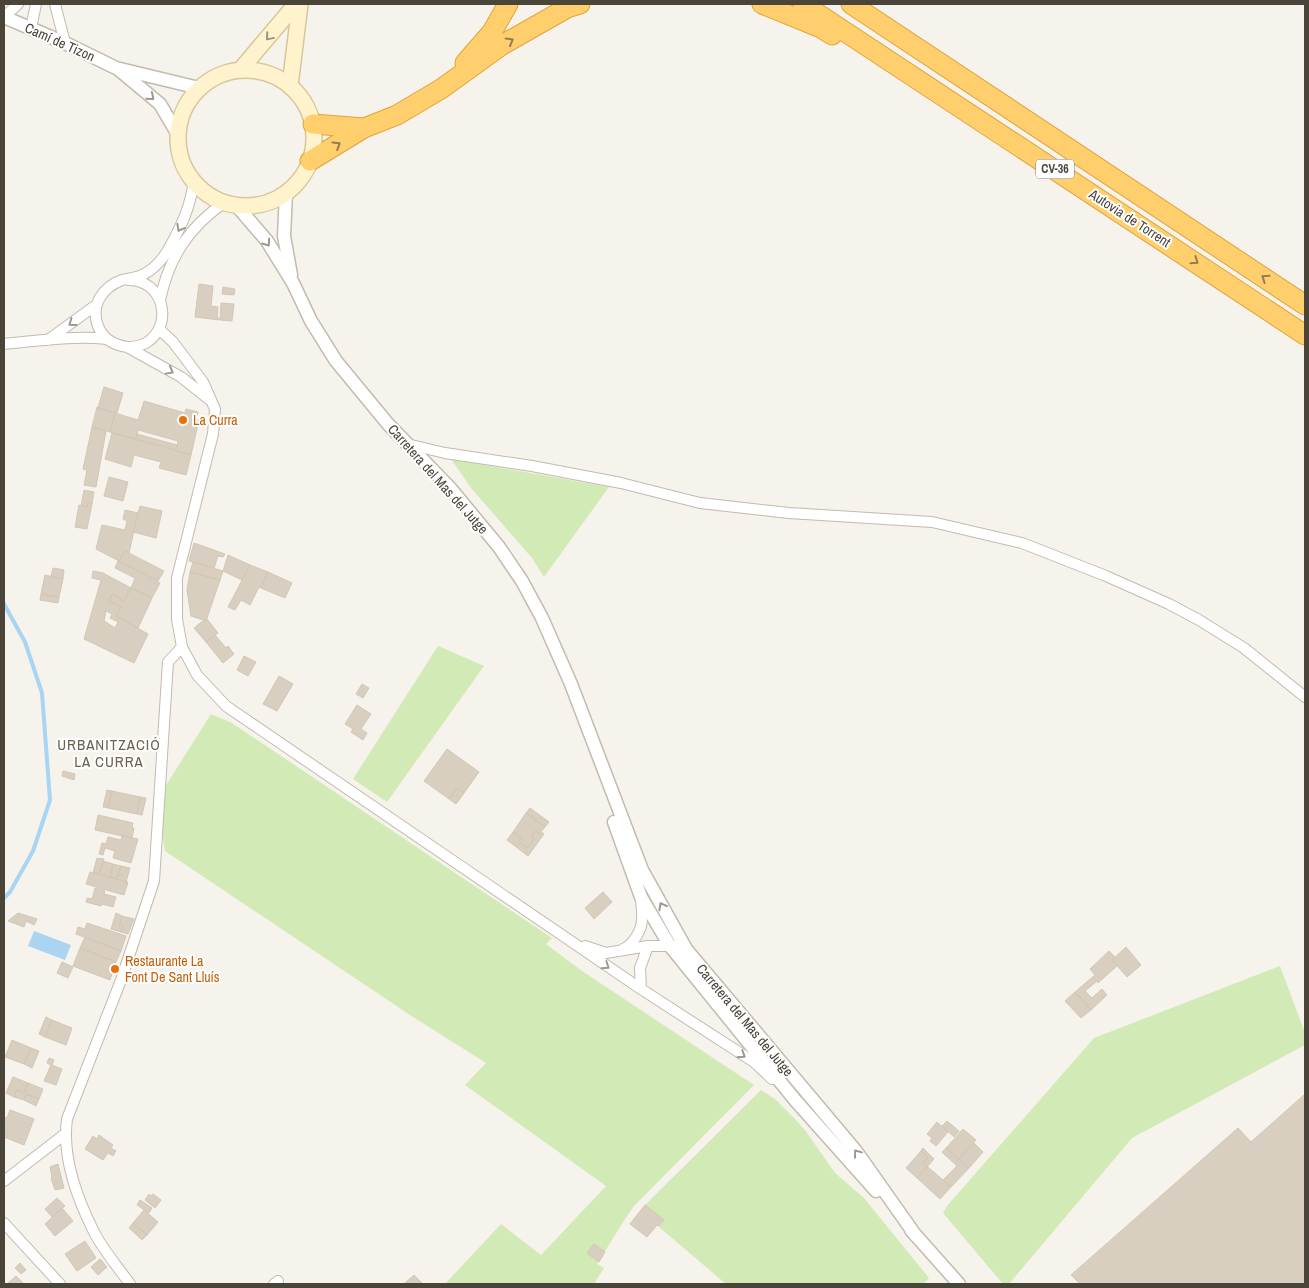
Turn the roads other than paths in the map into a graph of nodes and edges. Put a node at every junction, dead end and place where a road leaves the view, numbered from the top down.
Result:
1 (18, 4) edge
2 (36, 4) edge
3 (55, 4) edge
4 (298, 4) edge
5 (508, 4) edge
6 (580, 4) edge
7 (762, 4) edge
8 (803, 4) edge
9 (851, 4) edge
10 (870, 4) edge
11 (4, 17) edge
12 (31, 28) junction
13 (66, 43) junction
14 (116, 68) junction
15 (241, 69) junction
16 (290, 86) junction
17 (198, 88) junction
18 (441, 89) junction
19 (313, 124) junction
20 (364, 128) junction
21 (177, 133) junction
22 (310, 161) junction
23 (194, 181) junction
24 (286, 193) junction
25 (231, 204) junction
26 (1160, 207) junction
27 (1146, 228) junction
28 (122, 280) junction
29 (293, 282) junction
30 (160, 300) junction
31 (96, 305) junction
32 (1305, 306) edge
33 (160, 329) junction
34 (1305, 334) edge
35 (107, 339) junction
36 (48, 340) junction
37 (4, 344) edge
38 (127, 347) junction
39 (210, 400) junction
40 (407, 444) junction
41 (182, 646) junction
42 (1305, 697) edge
43 (581, 712) junction
44 (641, 898) junction
45 (566, 938) junction
46 (648, 946) junction
47 (670, 946) junction
48 (686, 948) junction
49 (619, 951) junction
50 (641, 989) junction
51 (794, 1100) junction
52 (65, 1134) junction
53 (4, 1181) edge
54 (4, 1223) edge
55 (916, 1236) junction
56 (60, 1284) edge
57 (130, 1284) edge
58 (959, 1284) edge

1 - 11 street
2 - 12 street
3 - 13 street
4 -> 15 main road
4 - 16 main road
5 - 18 highway
18 -> 6 highway
7 - 27 highway
8 - 27 highway, Autovia de Torrent / CV-36
9 - 26 highway, Autovia de Torrent / CV-36
10 - 26 highway
11 - 12 street, Camí de Tizon
12 - 13 street, Camí de Tizon
13 - 14 street, Camí de Tizon
14 - 17 street, Camí de Tizon
14 -> 21 street, Camí de Tizon
15 - 16 main road
15 - 17 main road
16 - 19 main road
17 - 21 main road
18 - 20 highway
19 - 20 highway
19 - 22 main road
22 -> 20 highway
21 - 23 main road
22 - 24 main road
23 - 25 main road
23 -> 28 street
24 - 25 main road
24 - 29 street, Carretera del Mas del Jutge
25 -> 29 street, Carretera del Mas del Jutge
25 - 30 street
32 -> 26 highway, Autovia de Torrent / CV-36
27 -> 34 highway, Autovia de Torrent / CV-36
28 - 30 street
28 - 31 street
29 - 40 street, Carretera del Mas del Jutge
30 - 33 street
31 - 35 street
31 -> 36 street
33 - 38 street
33 - 39 street
35 - 36 street
35 - 38 street
36 - 37 street
38 -> 39 street
39 - 41 street
40 - 42 street
40 - 43 street, Carretera del Mas del Jutge
41 - 45 street
41 - 52 street
43 - 44 street
48 -> 43 street, Carretera del Mas del Jutge
44 - 47 street
44 - 49 street
45 - 49 street
45 -> 50 street
46 - 47 street
46 - 49 street
46 - 50 street
47 - 48 street
47 - 51 street
55 -> 48 street, Carretera del Mas del Jutge
50 -> 51 street
51 - 55 street
52 - 53 street
52 - 57 street
54 - 56 street
55 - 58 street

